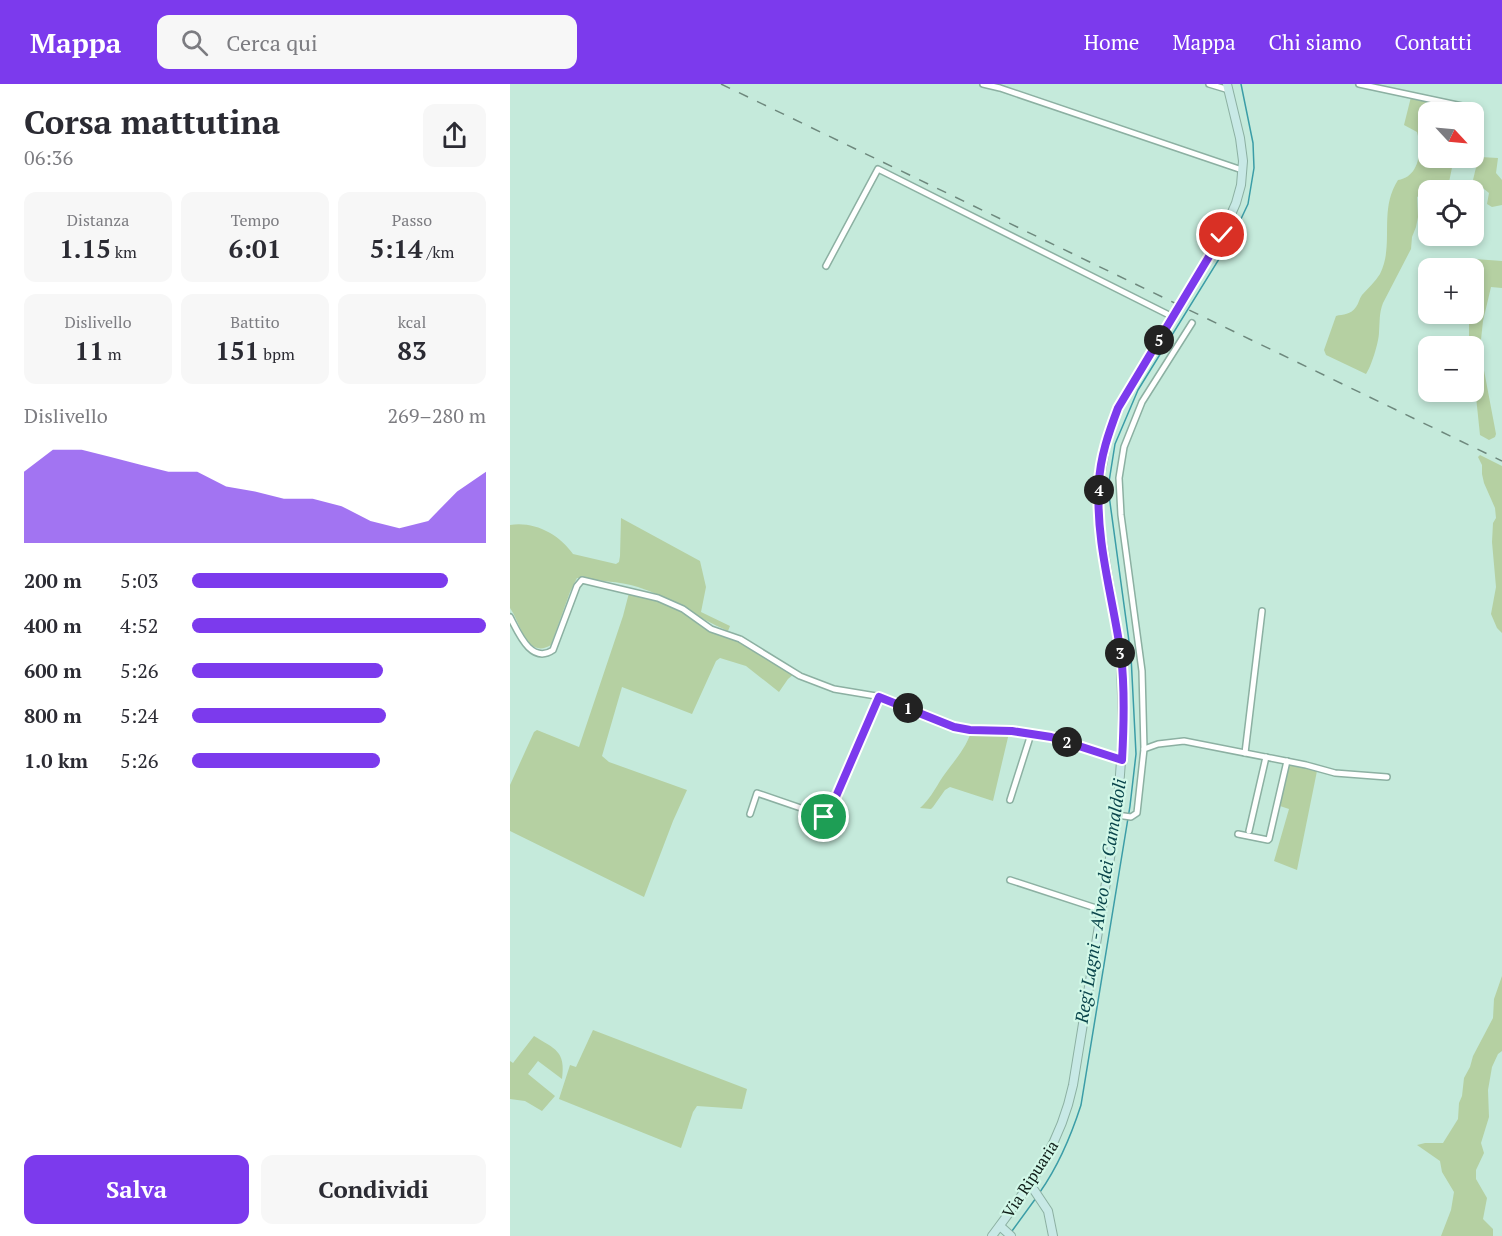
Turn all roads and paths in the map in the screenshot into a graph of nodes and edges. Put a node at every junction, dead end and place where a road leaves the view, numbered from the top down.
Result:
1 (983, 84) edge
2 (1209, 84) edge
3 (1359, 84) edge
4 (1228, 87) edge
5 (1443, 102) edge
6 (1242, 170) junction
7 (826, 266) dead end
8 (1173, 317) junction
9 (1192, 322) dead end
10 (1262, 611) dead end
11 (510, 617) edge
12 (879, 697) junction
13 (1031, 734) junction
14 (1144, 750) junction
15 (1245, 753) junction
16 (1266, 757) junction
17 (1122, 760) junction
18 (1287, 761) junction
19 (1387, 777) dead end
20 (1010, 800) dead end
21 (750, 814) dead end
22 (1120, 816) junction
23 (1249, 831) dead end
24 (1238, 834) dead end
25 (1010, 880) dead end
26 (1102, 910) junction
27 (1032, 1187) junction
28 (1000, 1226) junction
29 (992, 1236) edge
30 (1011, 1236) edge
31 (1053, 1236) edge

1 - 6 street
2 - 4 street
3 - 5 street
4 - 6 street, Via Ripuaria
6 - 8 street, Via Ripuaria
7 - 8 street
8 - 17 street, Via Ripuaria
9 - 14 street
10 - 15 street
11 - 12 street
12 - 13 street
12 - 21 street
13 - 17 street
13 - 20 street
14 - 15 street
14 - 22 street
15 - 16 street
16 - 18 street
16 - 23 street
17 - 22 street, Via Ripuaria
18 - 19 street
18 - 24 street
22 - 26 street, Via Ripuaria
25 - 26 street
26 - 27 street, Via Ripuaria
27 - 28 street, Via Ripuaria
27 - 31 street
28 - 29 street, Via Ripuaria
28 - 30 street

